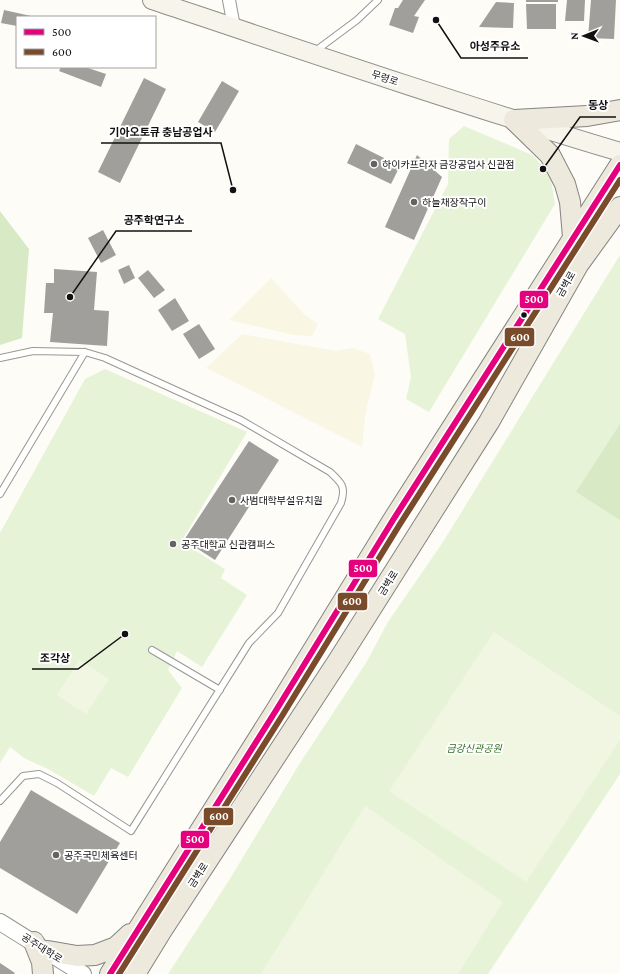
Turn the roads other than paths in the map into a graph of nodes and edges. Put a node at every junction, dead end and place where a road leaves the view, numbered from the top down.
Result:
1 (152, 0) edge
2 (229, 0) edge
3 (378, 0) edge
4 (234, 27) junction
5 (311, 54) junction
6 (620, 110) edge
7 (514, 120) junction
8 (620, 152) edge
9 (620, 165) edge
10 (620, 207) edge
11 (620, 230) edge
12 (573, 237) junction
13 (578, 265) junction
14 (85, 352) junction
15 (0, 358) edge
16 (0, 494) edge
17 (152, 650) dead end
18 (220, 690) junction
19 (0, 801) edge
20 (143, 921) junction
21 (0, 922) edge
22 (40, 961) edge
23 (83, 974) edge
24 (110, 974) edge
25 (135, 974) edge

1 - 4 main road, 무령로
2 - 4 street
3 - 5 lane
4 - 5 main road, 무령로
5 - 7 main road, 무령로
6 - 7 main road
7 - 8 main road, 무령로
7 - 12 main road
9 - 12 main road, 금벽로
10 - 13 main road, 금벽로
11 - 13 main road
12 - 20 main road, 금벽로
13 - 25 main road, 금벽로
14 - 15 lane
14 - 16 lane
14 - 18 lane
17 - 18 lane
18 - 19 lane
20 - 22 main road
20 - 24 main road, 금벽로
21 - 22 street, 공주대학로
22 - 23 street, 공주대학로

